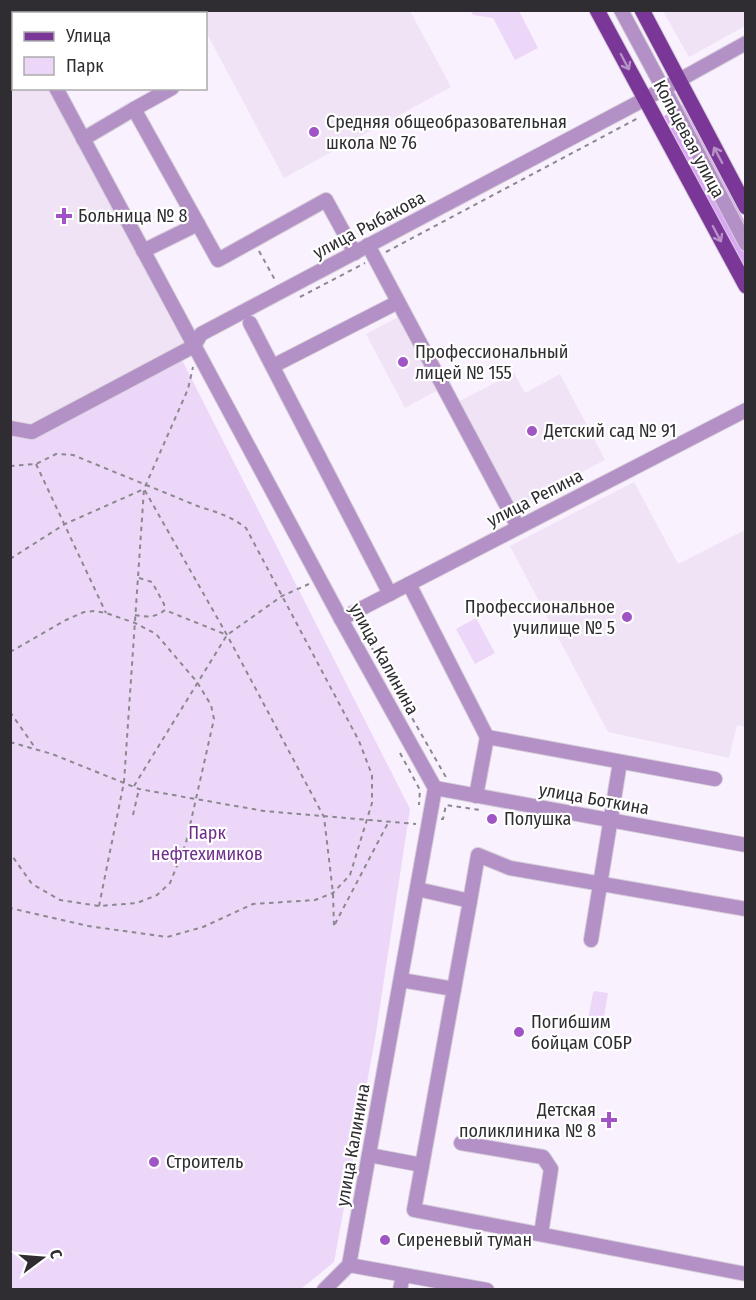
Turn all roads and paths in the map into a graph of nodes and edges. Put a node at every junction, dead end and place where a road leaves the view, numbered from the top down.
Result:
1 (597, 10) edge
2 (621, 10) edge
3 (642, 10) edge
4 (746, 43) edge
5 (678, 79) junction
6 (658, 80) dead end
7 (57, 90) edge
8 (166, 90) edge
9 (668, 96) dead end
10 (648, 105) junction
11 (134, 109) junction
12 (83, 139) junction
13 (746, 207) edge
14 (198, 224) junction
15 (253, 241) junction
16 (746, 244) edge
17 (143, 250) junction
18 (372, 252) junction
19 (355, 253) junction
20 (277, 284) dead end
21 (746, 286) edge
22 (291, 301) dead end
23 (398, 302) junction
24 (250, 323) dead end
25 (194, 346) junction
26 (273, 366) junction
27 (193, 367) dead end
28 (198, 377) dead end
29 (188, 389) dead end
30 (746, 410) edge
31 (10, 428) edge
32 (36, 464) junction
33 (10, 466) edge
34 (145, 487) junction
35 (65, 524) junction
36 (518, 527) junction
37 (10, 559) edge
38 (139, 578) junction
39 (309, 584) dead end
40 (409, 584) junction
41 (390, 594) junction
42 (282, 596) junction
43 (165, 610) junction
44 (105, 614) junction
45 (135, 615) junction
46 (341, 619) junction
47 (135, 623) junction
48 (227, 635) junction
49 (369, 643) dead end
50 (10, 652) edge
51 (197, 682) junction
52 (10, 712) edge
53 (487, 737) junction
54 (10, 742) edge
55 (37, 749) junction
56 (398, 749) dead end
57 (620, 762) junction
58 (715, 779) dead end
59 (124, 782) junction
60 (449, 783) dead end
61 (134, 786) junction
62 (435, 788) junction
63 (139, 789) junction
64 (476, 796) junction
65 (197, 800) junction
66 (418, 812) dead end
67 (133, 815) dead end
68 (324, 817) junction
69 (367, 820) junction
70 (609, 820) junction
71 (388, 822) junction
72 (417, 824) dead end
73 (746, 845) edge
74 (10, 853) edge
75 (599, 884) junction
76 (417, 889) junction
77 (333, 893) junction
78 (470, 901) junction
79 (99, 906) junction
80 (10, 908) edge
81 (746, 909) edge
82 (591, 940) dead end
83 (401, 980) junction
84 (454, 989) junction
85 (461, 1143) dead end
86 (369, 1155) junction
87 (422, 1165) junction
88 (542, 1234) junction
89 (349, 1265) junction
90 (746, 1274) edge
91 (403, 1275) junction
92 (324, 1290) edge
93 (400, 1290) edge
94 (487, 1290) edge

1 -> 10 main road, Кольцевая улица
2 - 6 street
3 - 5 main road, Кольцевая улица
4 - 5 street, улица Рыбакова
5 - 10 street, улица Рыбакова
13 -> 5 main road, Кольцевая улица
7 - 12 street, улица Калинина
8 - 11 street
9 - 16 street
10 - 18 street, улица Рыбакова
10 - 18 path
10 -> 21 main road, Кольцевая улица
11 - 12 street
11 - 14 street
12 - 17 street, улица Калинина
14 - 15 street
14 - 17 street
15 - 19 street
15 - 20 path
17 - 25 street, улица Калинина
18 - 19 street, улица Рыбакова
18 - 22 path
18 - 23 street
19 - 25 street, улица Рыбакова
23 - 26 street
23 - 36 street
24 - 26 street
25 - 31 street, улица Рыбакова
25 - 46 street, улица Калинина
26 - 41 street
27 - 28 path
29 - 34 path
30 - 36 street, улица Репина
32 - 33 path
32 - 34 path
32 - 35 path
34 - 35 path
34 - 38 path
34 - 42 path
34 - 48 path
35 - 37 path
35 - 44 path
36 - 40 street, улица Репина
38 - 43 path
38 - 45 path
39 - 42 path
40 - 41 street, улица Репина
40 - 53 street
41 - 46 street, улица Репина
42 - 48 path
42 - 69 path
43 - 45 path
43 - 48 path
44 - 47 path
44 - 50 path
45 - 47 path
46 - 62 street, улица Калинина
47 - 51 path
47 - 59 path
48 - 51 path
48 - 68 path
49 - 60 path
51 - 61 path
51 - 65 path
52 - 55 path
53 - 57 street
53 - 64 street
54 - 55 path
55 - 59 path
56 - 66 path
57 - 58 street
57 - 70 street
59 - 61 path
59 - 79 path
61 - 63 path
62 - 64 street, улица Боткина
62 - 76 street, улица Калинина
63 - 65 path
63 - 67 path
64 - 70 street, улица Боткина
65 - 68 path
65 - 79 path
68 - 69 path
68 - 77 path
69 - 71 path
69 - 77 path
70 - 73 street, улица Боткина
70 - 75 street
71 - 72 path
71 - 77 path
74 - 79 path
75 - 78 street
75 - 81 street
75 - 82 street
76 - 78 street
76 - 83 street, улица Калинина
77 - 80 path
78 - 84 street
83 - 84 street
83 - 86 street, улица Калинина
84 - 87 street
85 - 88 street
86 - 87 street
86 - 89 street, улица Калинина
87 - 88 street
88 - 90 street
89 - 91 street
89 - 92 street
91 - 93 street
91 - 94 street

